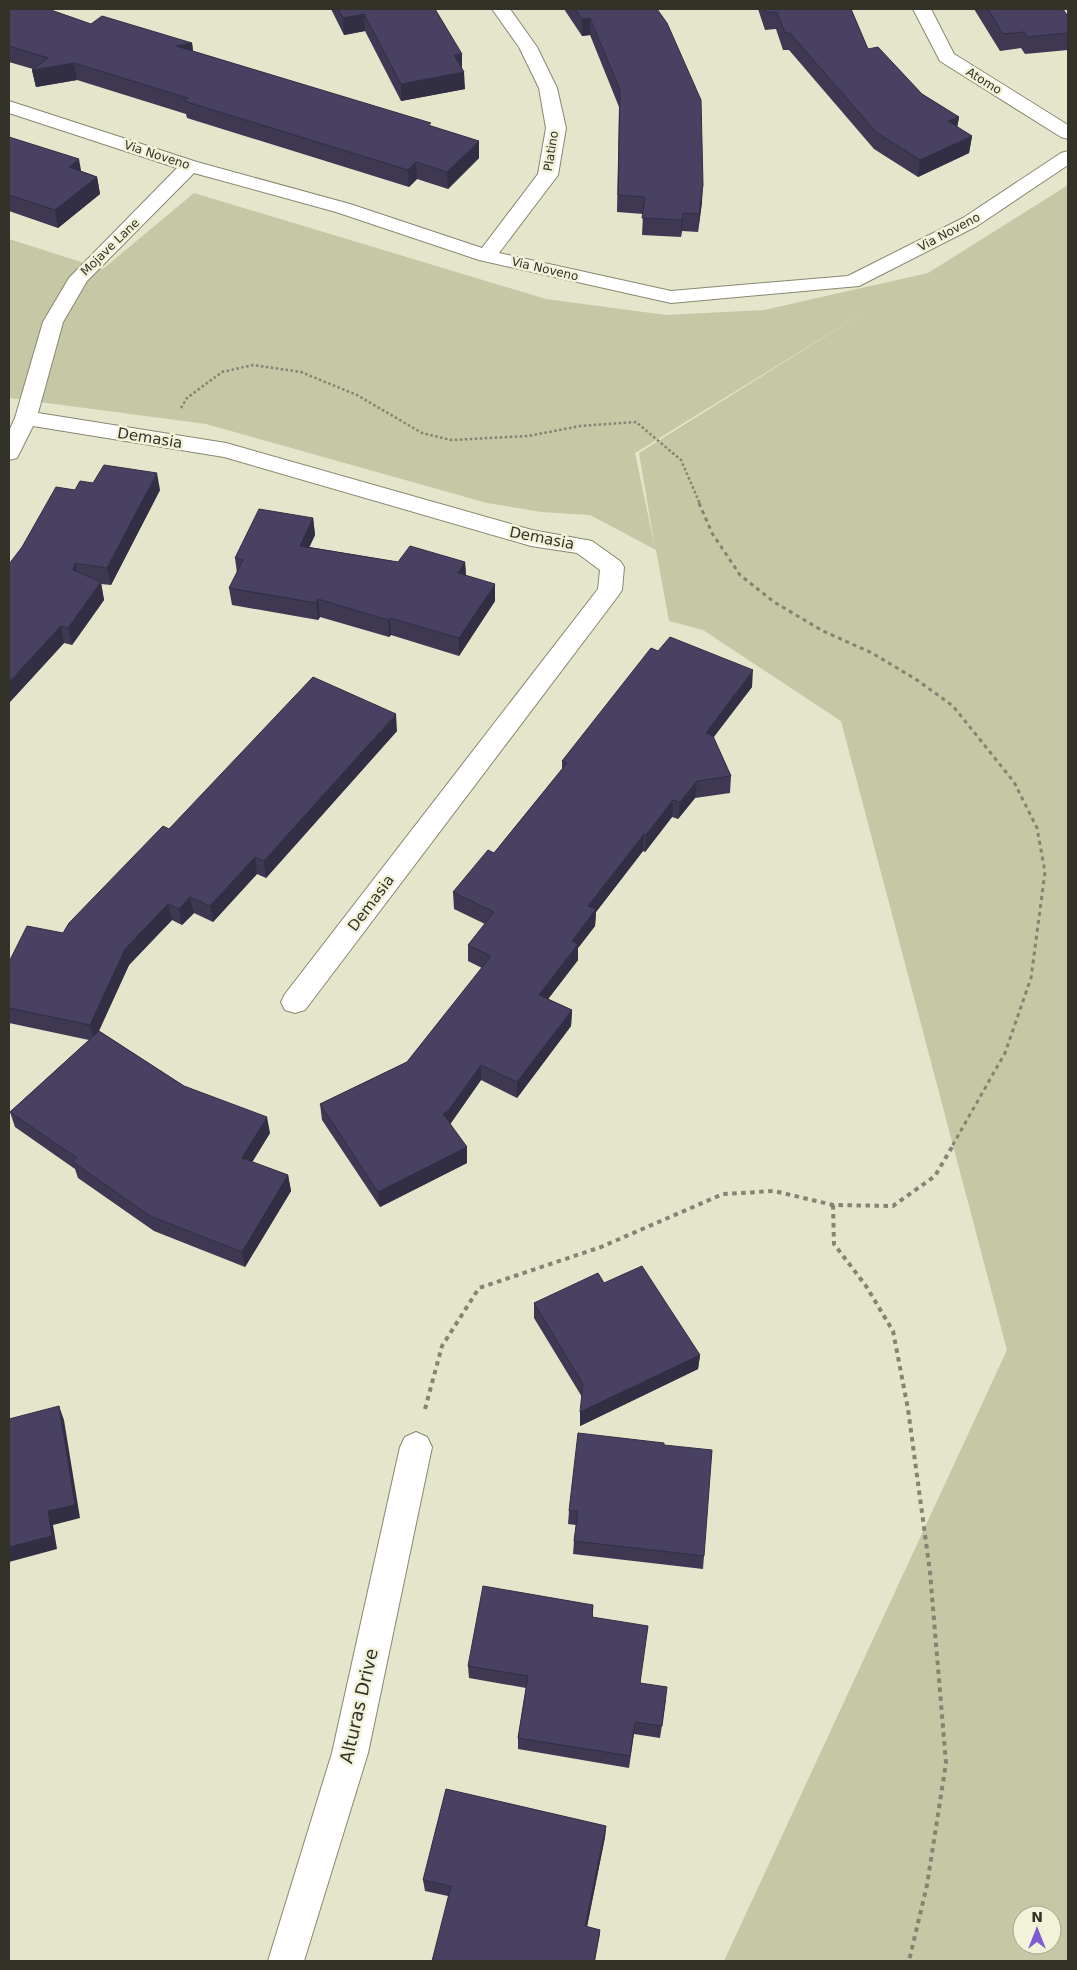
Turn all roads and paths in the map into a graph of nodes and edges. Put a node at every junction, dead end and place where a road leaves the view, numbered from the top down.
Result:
1 (501, 9) edge
2 (922, 9) edge
3 (9, 107) edge
4 (1068, 133) edge
5 (1068, 157) edge
6 (190, 166) junction
7 (486, 256) junction
8 (26, 418) junction
9 (165, 440) junction
10 (9, 453) edge
11 (294, 1002) dead end
12 (833, 1205) junction
13 (416, 1447) joint
14 (286, 1961) edge
15 (909, 1961) edge

1 - 7 street, Platino
2 - 4 street, Atomo
3 - 6 street, Via Noveno
5 - 7 street, Via Noveno
6 - 7 street, Via Noveno
6 - 8 street, Mojave Lane
8 - 9 street, Demasia
8 - 10 street, Mojave Lane
9 - 11 street, Demasia
9 - 12 path
12 - 13 path
12 - 15 path
13 - 14 street, Alturas Drive

